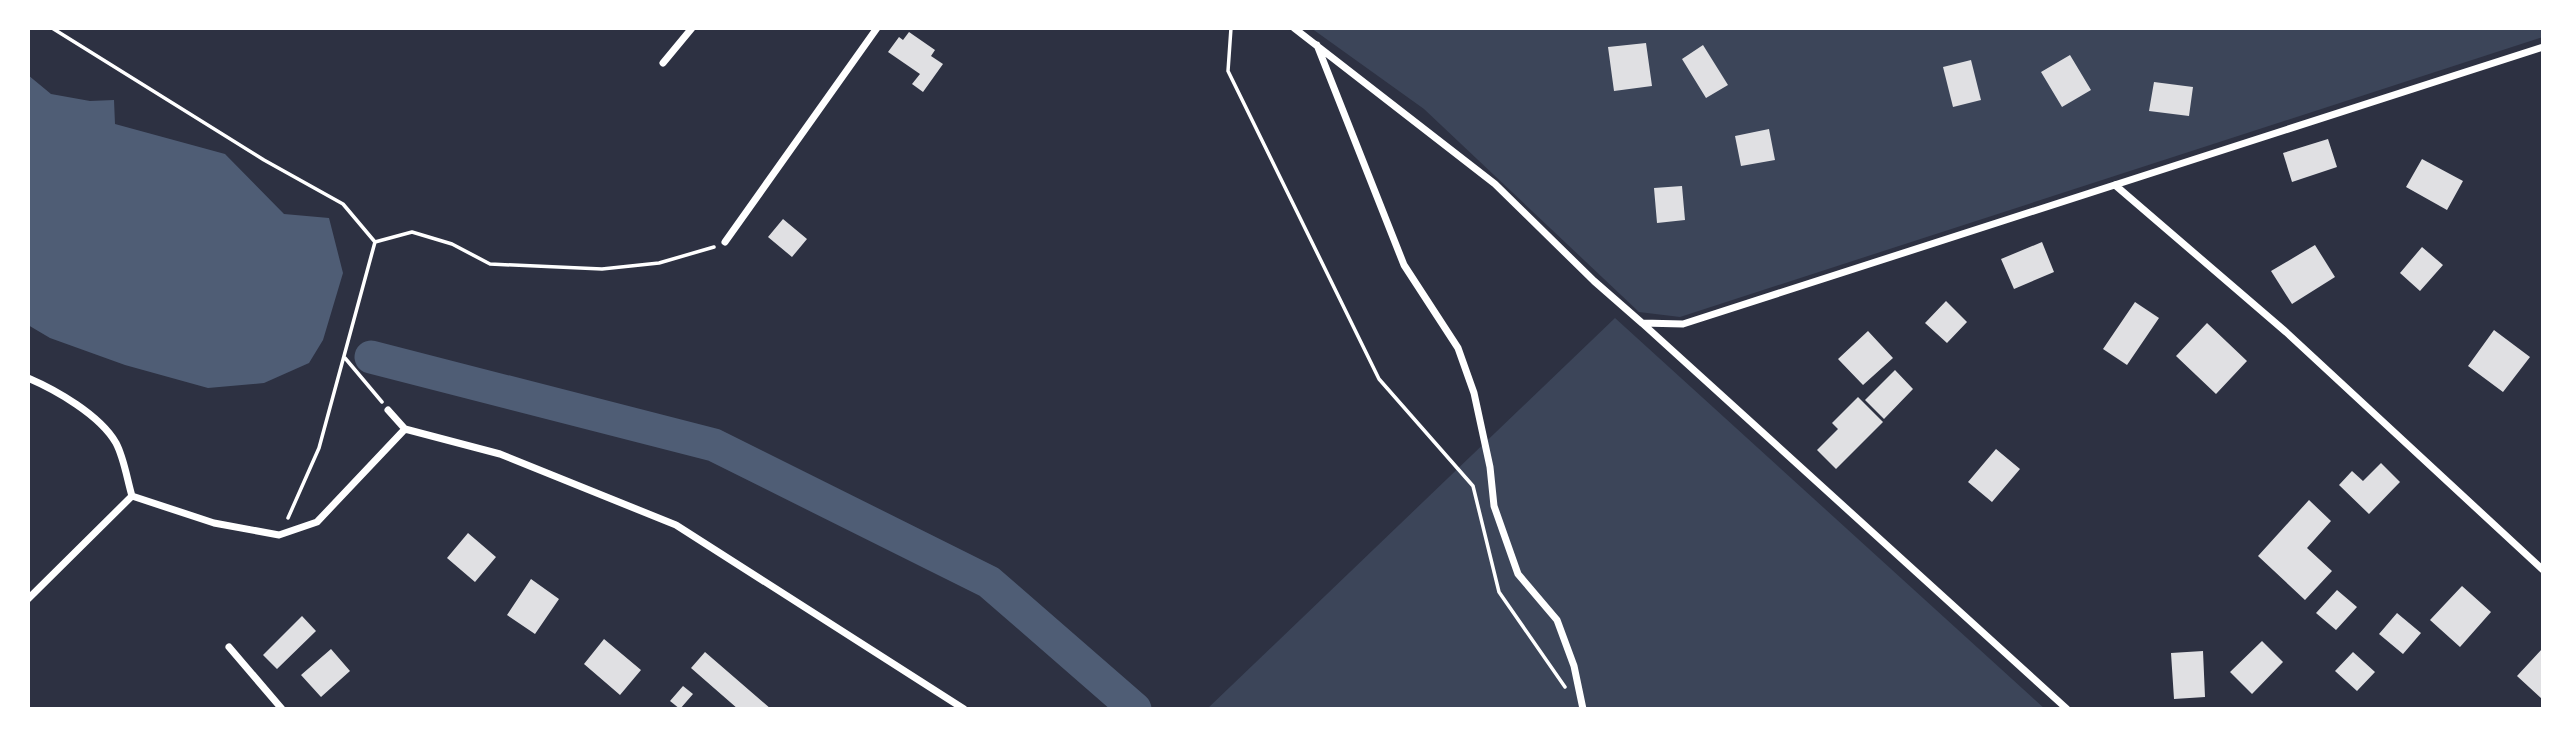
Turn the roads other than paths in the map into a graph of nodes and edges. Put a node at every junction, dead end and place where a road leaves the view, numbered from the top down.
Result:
1 (692, 28) edge
2 (877, 28) edge
3 (1294, 28) edge
4 (1316, 42) junction
5 (2543, 47) edge
6 (663, 63) dead end
7 (2115, 185) junction
8 (725, 242) road end
9 (1642, 323) junction
10 (28, 378) edge
11 (388, 410) road end
12 (405, 429) junction
13 (132, 496) junction
14 (2543, 570) edge
15 (28, 599) edge
16 (229, 647) dead end
17 (282, 709) edge
18 (964, 709) edge
19 (1583, 709) edge
20 (2067, 709) edge

1 - 6 street
2 - 8 street
3 - 4 street
4 - 9 street
4 - 19 street
5 - 7 street
7 - 9 street
7 - 14 street
9 - 20 street
10 - 13 street
11 - 12 street
12 - 13 street
12 - 18 street
13 - 15 street
16 - 17 street

